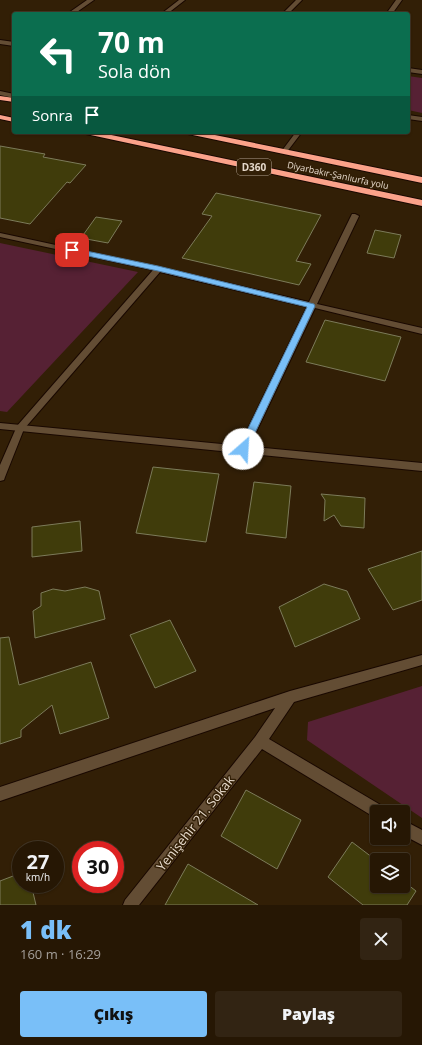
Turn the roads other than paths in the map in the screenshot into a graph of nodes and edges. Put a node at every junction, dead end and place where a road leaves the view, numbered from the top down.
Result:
1 (91, 0) edge
2 (182, 0) edge
3 (299, 0) edge
4 (399, 0) edge
5 (73, 12) edge
6 (167, 12) edge
7 (287, 12) edge
8 (390, 12) edge
9 (0, 42) edge
10 (12, 44) edge
11 (410, 70) edge
12 (422, 72) edge
13 (0, 93) edge
14 (12, 96) edge
15 (0, 98) edge
16 (12, 100) edge
17 (410, 116) edge
18 (0, 117) edge
19 (422, 119) edge
20 (12, 120) edge
21 (95, 134) edge
22 (198, 134) edge
23 (298, 134) edge
24 (284, 152) junction
25 (422, 180) edge
26 (422, 203) edge
27 (355, 216) dead end
28 (0, 235) edge
29 (158, 269) junction
30 (312, 306) junction
31 (422, 331) edge
32 (0, 426) edge
33 (20, 428) junction
34 (243, 449) junction
35 (422, 467) edge
36 (0, 478) edge
37 (422, 660) edge
38 (290, 697) junction
39 (260, 741) junction
40 (0, 794) edge
41 (370, 807) edge
42 (410, 830) edge
43 (422, 838) edge
44 (130, 905) edge

1 - 5 street
2 - 6 street
3 - 7 street
4 - 8 street
9 - 10 street
11 - 12 street
13 - 14 street
15 - 16 highway
17 - 19 street
18 - 20 highway
21 - 26 highway, Diyarbakır-Şanlıurfa yolu / D360
22 - 24 highway, Diyarbakır-Şanlıurfa yolu / D360
23 - 24 street
24 - 25 highway, Diyarbakır-Şanlıurfa yolu / D360
27 - 30 street
28 - 29 street
29 - 30 street
29 - 33 street
30 - 31 street
30 - 34 street
32 - 33 street
33 - 34 street
33 - 36 street
34 - 35 street
37 - 38 street
38 - 39 street, Yenişehir 21. Sokak
38 - 40 street
39 - 41 street
39 - 44 street, Yenişehir 21. Sokak
42 - 43 street

